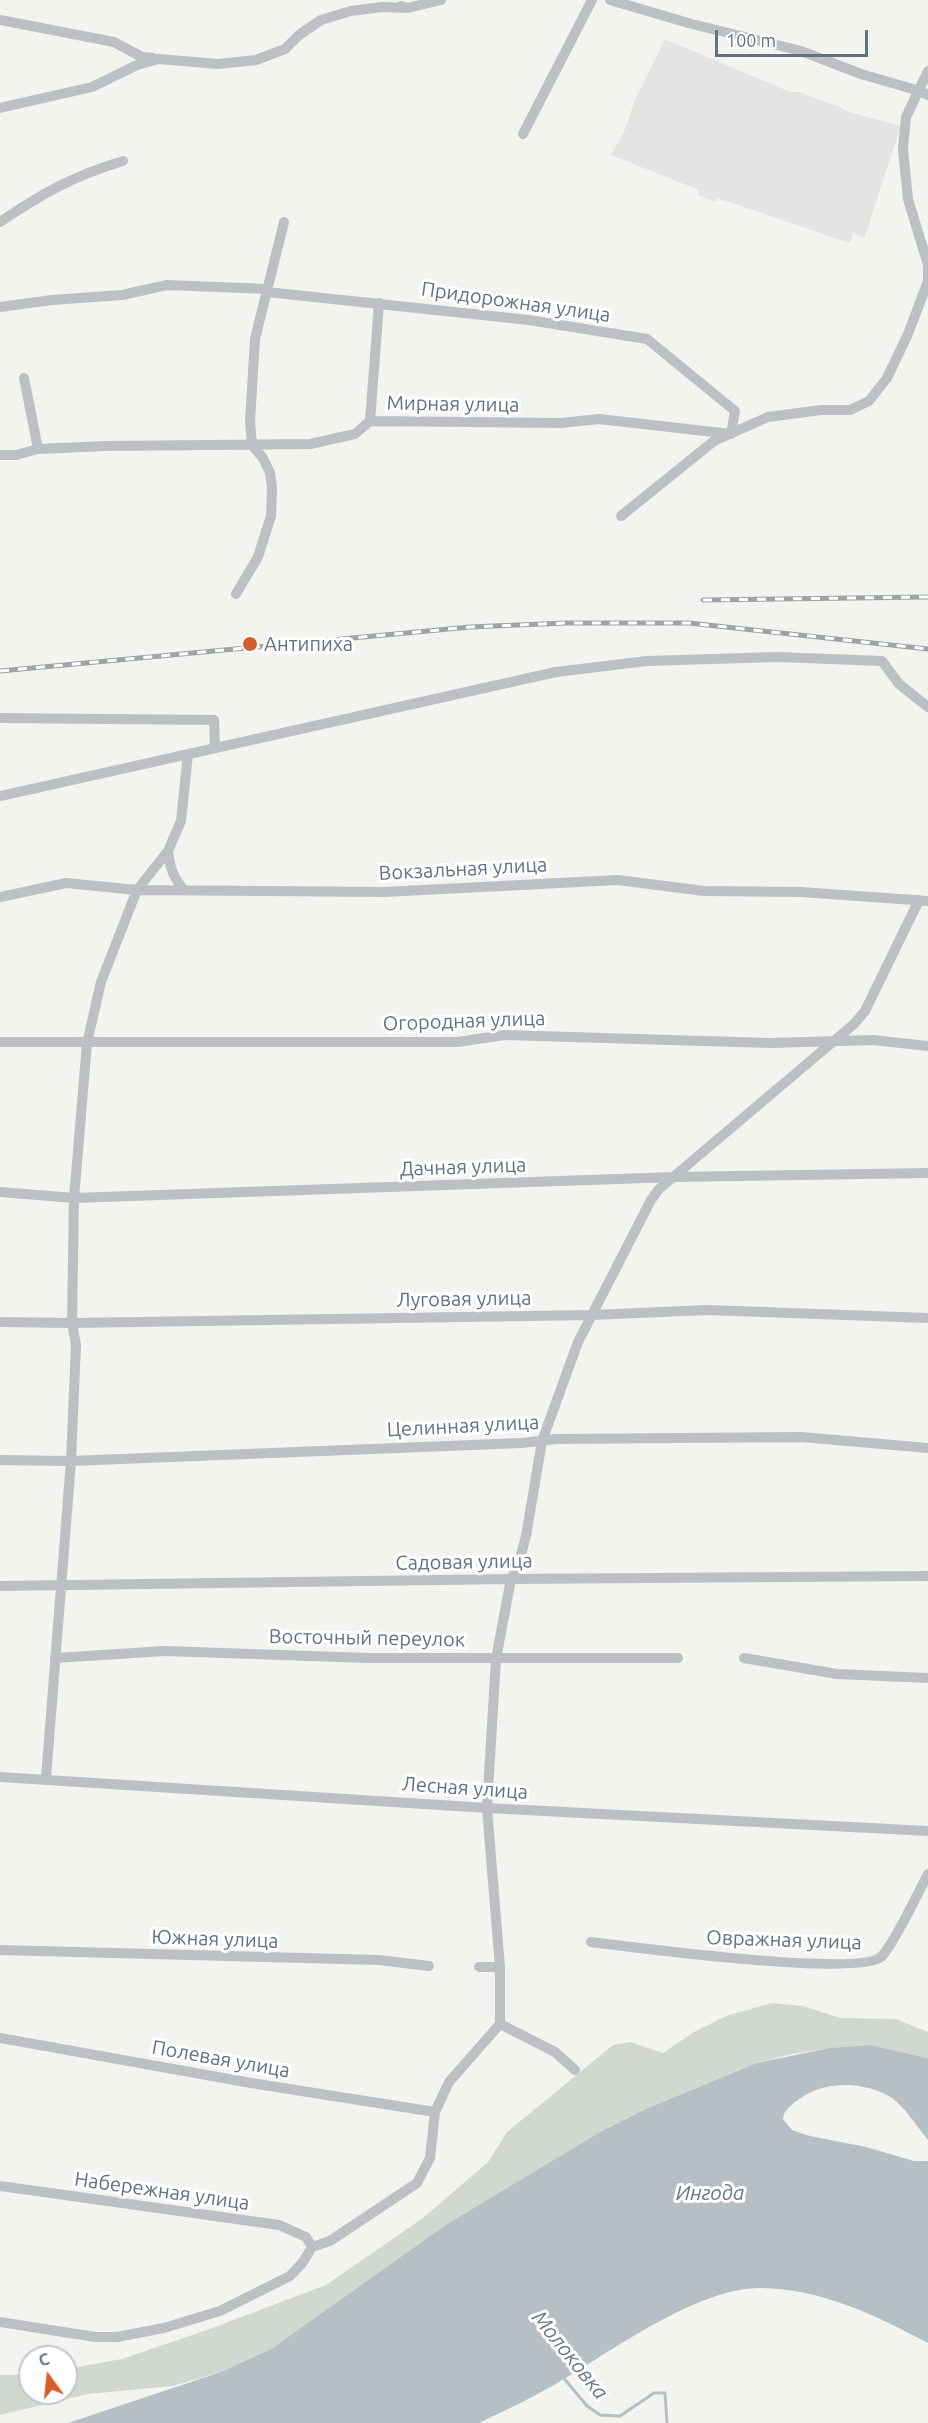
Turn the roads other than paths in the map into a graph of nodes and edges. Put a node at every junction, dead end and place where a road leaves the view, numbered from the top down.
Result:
1 (382, 0) edge
2 (441, 0) edge
3 (592, 0) edge
4 (610, 0) edge
5 (408, 8) junction
6 (0, 20) edge
7 (159, 59) junction
8 (928, 71) edge
9 (924, 93) edge
10 (0, 108) edge
11 (522, 134) dead end
12 (123, 161) dead end
13 (0, 222) edge
14 (284, 222) dead end
15 (268, 290) junction
16 (379, 303) junction
17 (0, 307) edge
18 (24, 378) dead end
19 (370, 421) junction
20 (731, 434) junction
21 (252, 445) junction
22 (38, 449) junction
23 (0, 455) edge
24 (621, 516) dead end
25 (237, 594) dead end
26 (928, 707) edge
27 (0, 718) edge
28 (214, 748) junction
29 (188, 754) junction
30 (0, 796) edge
31 (168, 851) junction
32 (137, 890) junction
33 (184, 890) junction
34 (0, 897) edge
35 (924, 900) edge
36 (834, 1041) junction
37 (0, 1042) edge
38 (87, 1043) junction
39 (928, 1046) edge
40 (928, 1173) edge
41 (674, 1178) junction
42 (0, 1192) edge
43 (75, 1198) junction
44 (592, 1315) junction
45 (928, 1318) edge
46 (0, 1322) edge
47 (72, 1323) junction
48 (542, 1441) junction
49 (928, 1448) edge
50 (0, 1460) edge
51 (71, 1461) junction
52 (928, 1576) edge
53 (511, 1579) junction
54 (61, 1585) junction
55 (0, 1586) edge
56 (55, 1658) junction
57 (678, 1658) dead end
58 (744, 1658) dead end
59 (496, 1659) junction
60 (928, 1678) edge
61 (0, 1777) edge
62 (46, 1778) junction
63 (486, 1808) junction
64 (928, 1831) edge
65 (928, 1874) edge
66 (591, 1942) dead end
67 (0, 1950) edge
68 (429, 1966) dead end
69 (479, 1967) dead end
70 (500, 1967) junction
71 (500, 2025) junction
72 (0, 2038) edge
73 (575, 2070) dead end
74 (435, 2112) junction
75 (0, 2186) edge
76 (312, 2247) junction
77 (0, 2322) edge

1 - 5 street
2 - 5 street
3 - 11 street
4 - 9 street
5 - 7 street
6 - 7 street
7 - 10 street
8 - 9 street
9 - 20 street
12 - 13 street
14 - 15 street
15 - 16 street, Придорожная улица
15 - 17 street, Придорожная улица
15 - 21 street
16 - 19 street
16 - 20 street, Придорожная улица
18 - 22 street
19 - 20 street, Мирная улица
19 - 21 street, Мирная улица
20 - 24 street
21 - 22 street, Мирная улица
21 - 25 street
22 - 23 street, Мирная улица
26 - 28 street
27 - 28 street
28 - 29 street
29 - 30 street
29 - 31 street
31 - 32 street
31 - 33 street
32 - 33 street, Вокзальная улица
32 - 34 street, Вокзальная улица
32 - 38 street
33 - 35 street, Вокзальная улица
35 - 36 street
36 - 38 street, Огородная улица
36 - 39 street, Огородная улица
36 - 41 street
37 - 38 street, Огородная улица
38 - 43 street
40 - 41 street, Дачная улица
41 - 43 street, Дачная улица
41 - 44 street
42 - 43 street, Дачная улица
43 - 47 street
44 - 45 street, Луговая улица
44 - 47 street, Луговая улица
44 - 48 street
46 - 47 street, Луговая улица
47 - 51 street
48 - 49 street, Целинная улица
48 - 51 street, Целинная улица
48 - 53 street
50 - 51 street, Целинная улица
51 - 54 street
52 - 53 street, Садовая улица
53 - 54 street, Садовая улица
53 - 59 street
54 - 55 street, Садовая улица
54 - 56 street
56 - 59 street, Восточный переулок
56 - 62 street
57 - 59 street, Восточный переулок
58 - 60 street
59 - 63 street
61 - 62 street, Лесная улица
62 - 63 street, Лесная улица
63 - 64 street, Лесная улица
63 - 70 street
65 - 66 street, Овражная улица
67 - 68 street, Южная улица
69 - 70 street
70 - 71 street
71 - 73 street
71 - 74 street
72 - 74 street, Полевая улица
74 - 76 street
75 - 76 street, Набережная улица
76 - 77 street

